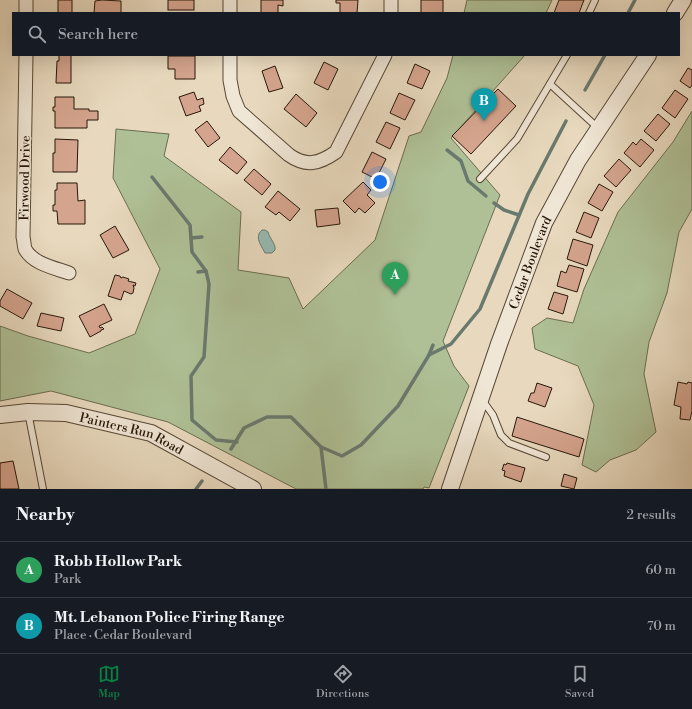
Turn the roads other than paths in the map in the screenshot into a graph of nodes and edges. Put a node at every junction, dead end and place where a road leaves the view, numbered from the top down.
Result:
1 (26, 0) edge
2 (230, 0) edge
3 (391, 0) edge
4 (595, 0) edge
5 (683, 0) edge
6 (26, 12) edge
7 (230, 12) edge
8 (391, 12) edge
9 (589, 12) edge
10 (675, 12) edge
11 (26, 56) edge
12 (230, 56) edge
13 (384, 56) edge
14 (566, 56) edge
15 (647, 56) edge
16 (550, 84) junction
17 (599, 129) junction
18 (480, 179) dead end
19 (69, 273) dead end
20 (481, 398) junction
21 (28, 412) junction
22 (0, 415) edge
23 (546, 457) dead end
24 (43, 489) edge
25 (253, 489) edge
26 (450, 489) edge

1 - 6 street
2 - 7 street
3 - 8 street
4 - 9 lane
5 - 10 street
11 - 19 street, Firwood Drive
12 - 13 street
14 - 16 lane
15 - 17 street, Cedar Boulevard
16 - 17 lane
16 - 18 lane
17 - 20 street, Cedar Boulevard
20 - 23 lane
20 - 26 street, Cedar Boulevard
21 - 22 street, Painters Run Road
21 - 24 lane
21 - 25 street, Painters Run Road

